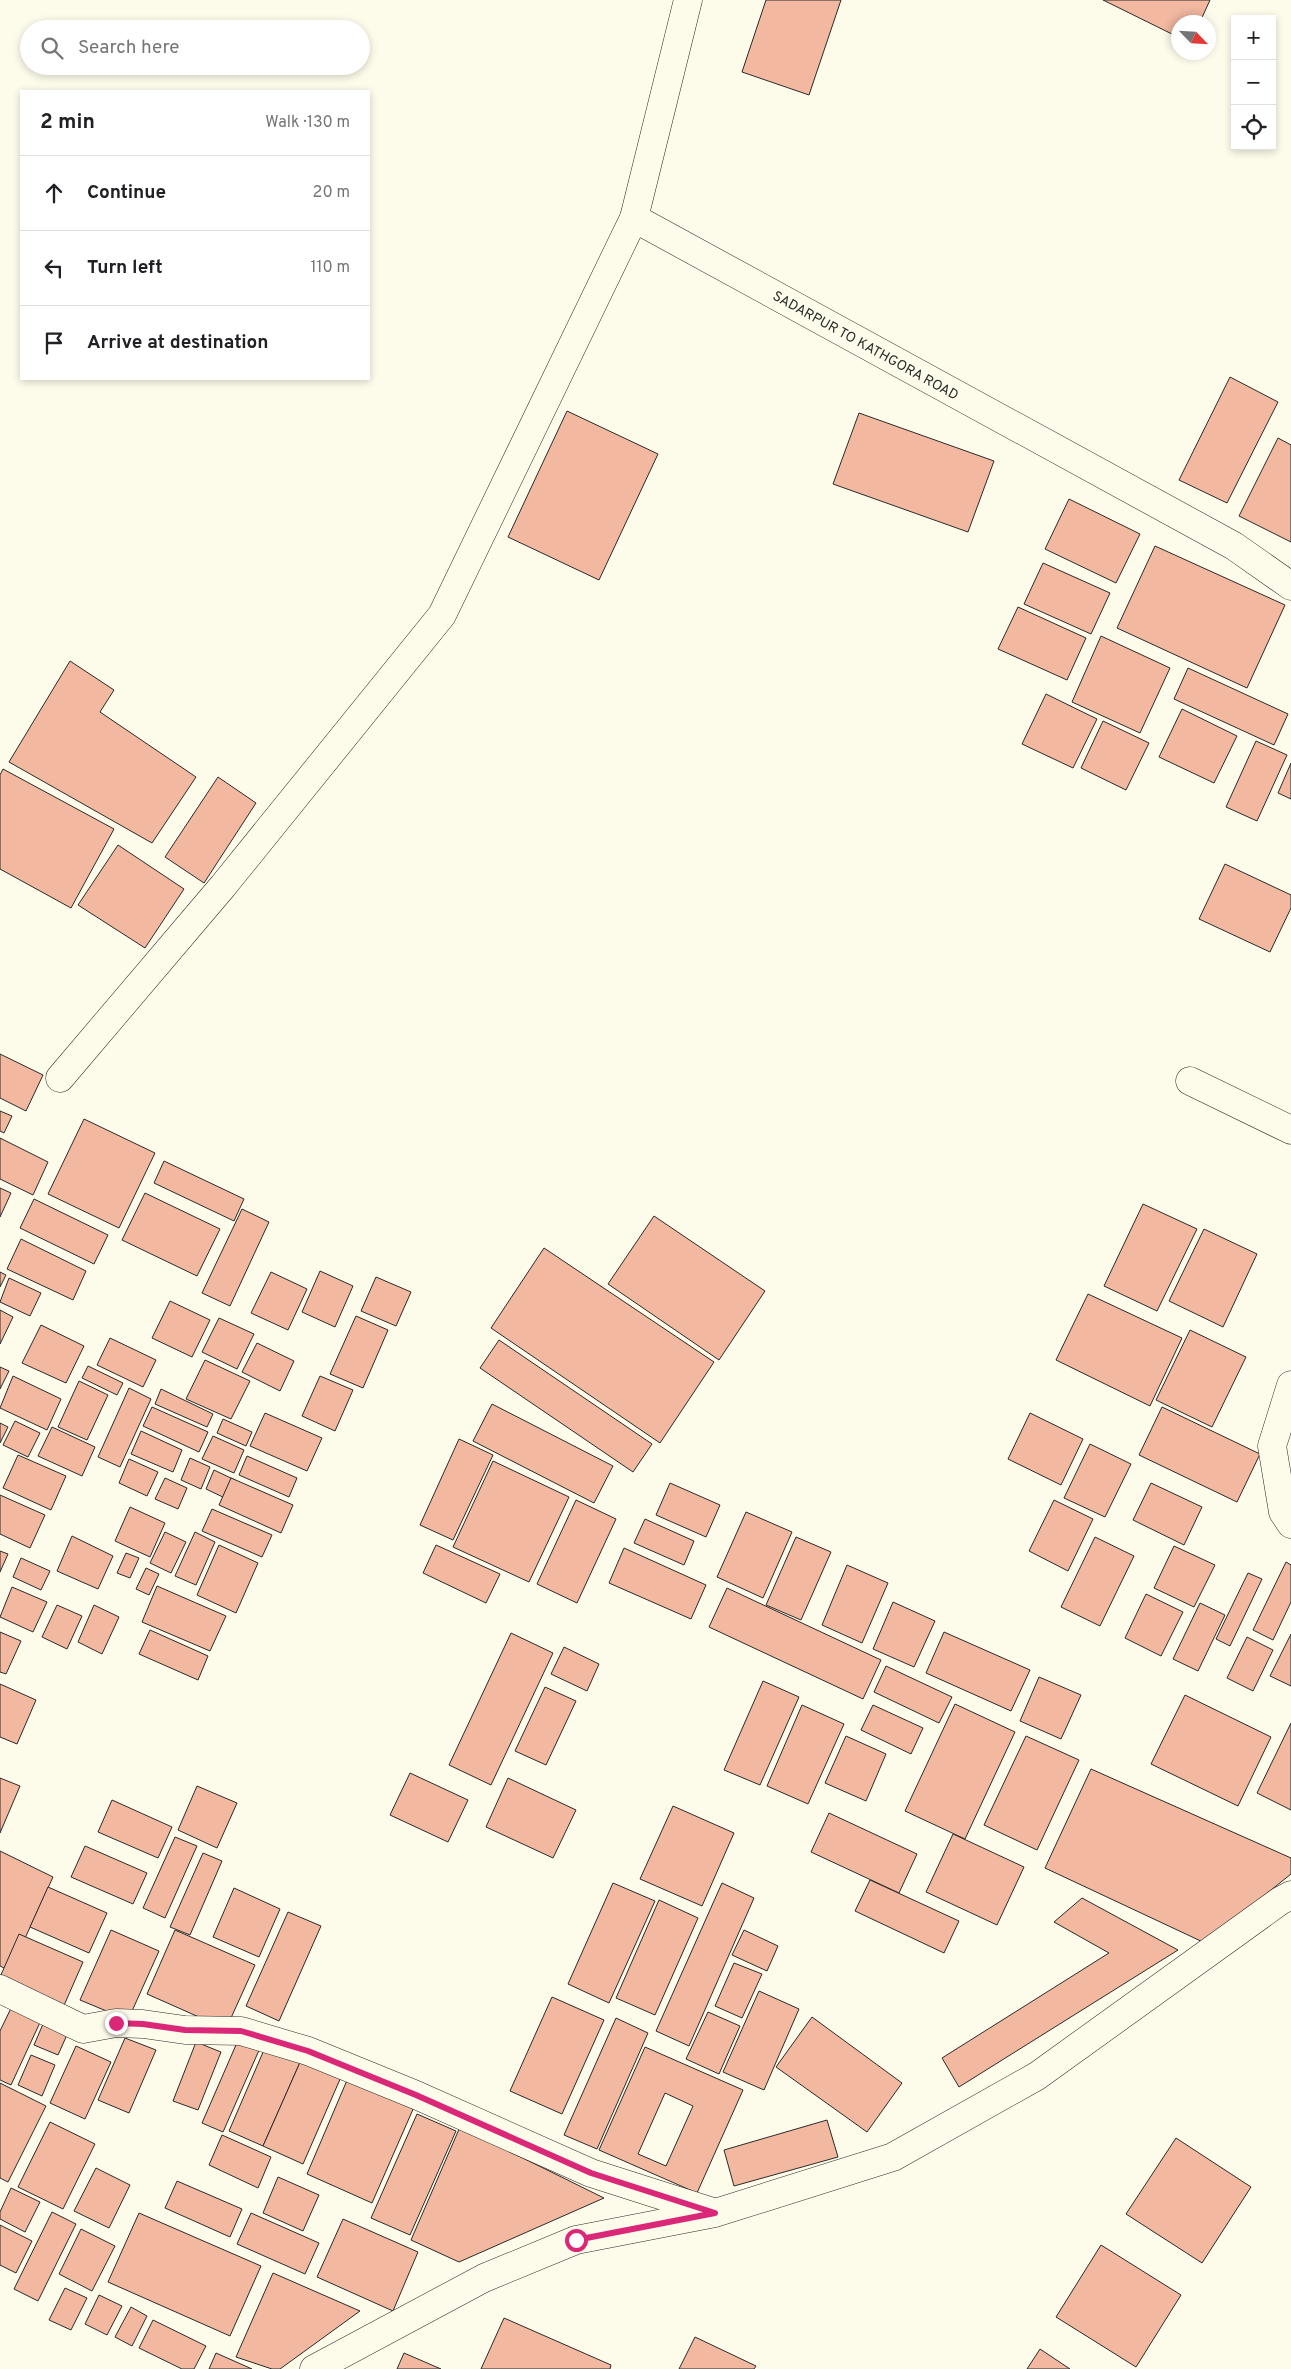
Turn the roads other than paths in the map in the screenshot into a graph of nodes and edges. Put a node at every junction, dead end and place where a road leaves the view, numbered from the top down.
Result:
1 (688, 0) edge
2 (634, 218) junction
3 (1291, 586) edge
4 (60, 1078) dead end
5 (1190, 1081) dead end
6 (1291, 1130) edge
7 (1291, 1385) edge
8 (1291, 1524) edge
9 (1291, 1895) edge
10 (0, 1989) edge
11 (715, 2213) junction
12 (314, 2369) edge

1 - 2 street
2 - 3 street, SADARPUR TO KATHGORA ROAD
2 - 4 street
5 - 6 street
7 - 8 street
9 - 11 street
10 - 11 street
11 - 12 street

